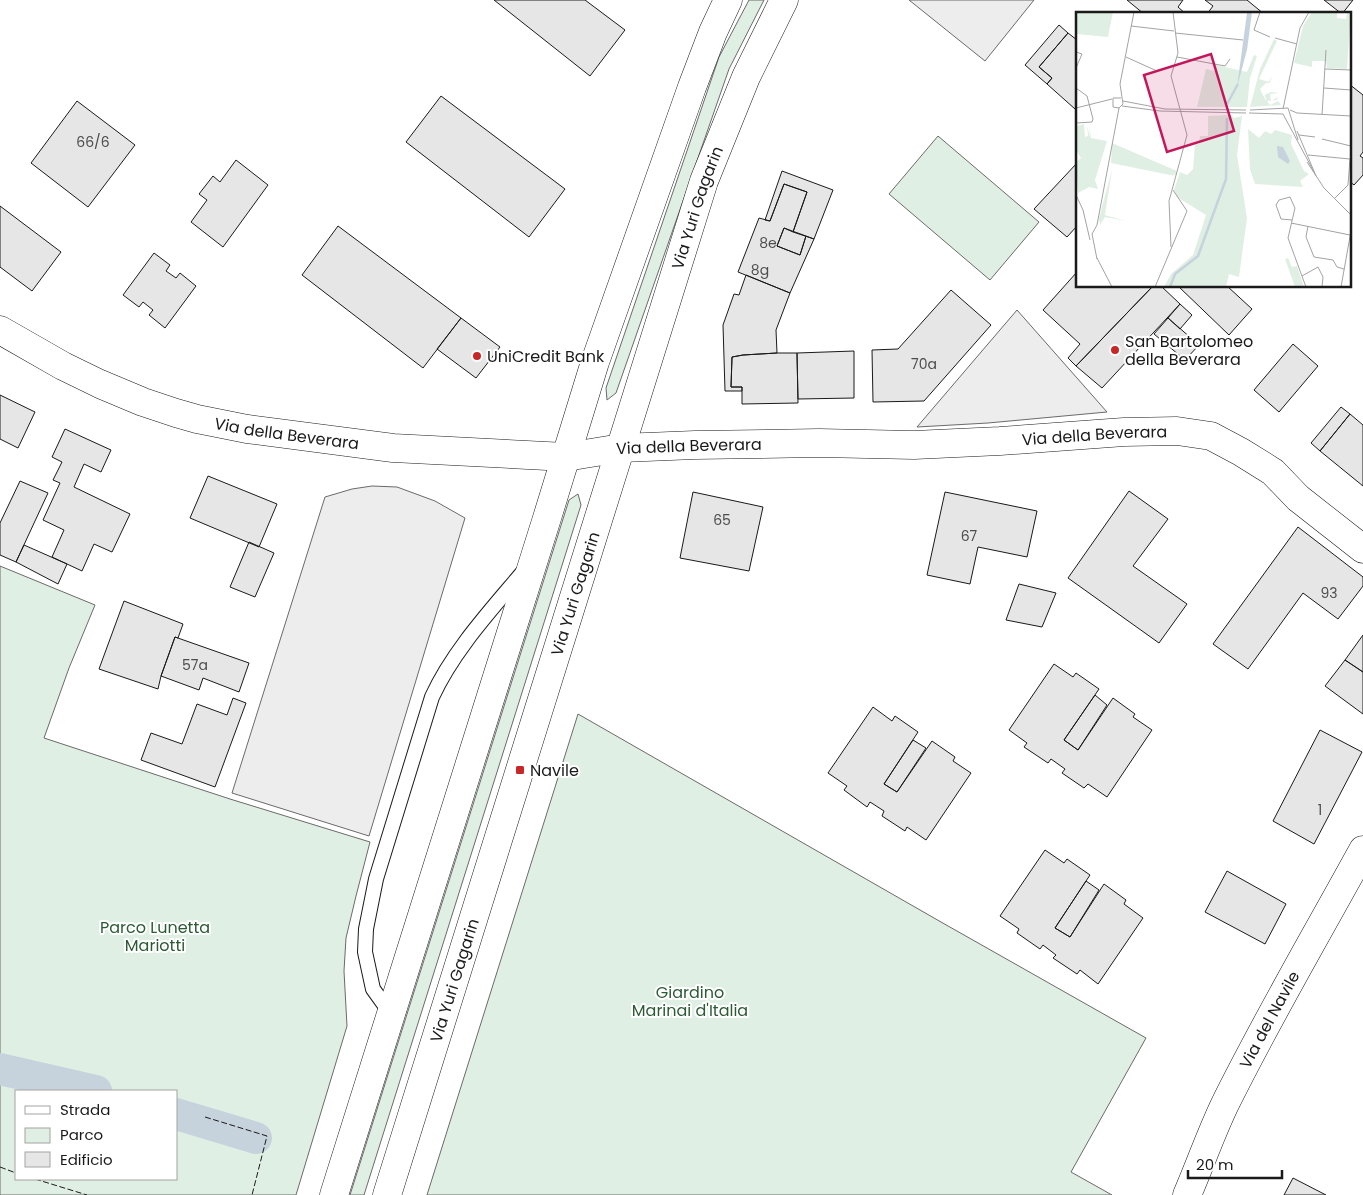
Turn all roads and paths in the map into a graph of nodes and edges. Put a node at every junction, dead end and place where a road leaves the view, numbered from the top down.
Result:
1 (728, 0) edge
2 (784, 0) edge
3 (0, 330) edge
4 (620, 448) junction
5 (566, 456) junction
6 (1363, 549) edge
7 (534, 558) junction
8 (1363, 850) edge
9 (391, 1014) junction
10 (334, 1195) edge
11 (387, 1195) edge
12 (1187, 1195) edge

1 - 5 main road
2 - 4 main road, Via Yuri Gagarin
3 - 5 main road, Via della Beverara
4 - 5 main road, Via della Beverara
4 - 6 main road, Via della Beverara
4 - 11 main road, Via Yuri Gagarin
5 - 7 main road
7 - 9 main road
7 - 9 lane
8 - 12 main road, Via del Navile
9 - 10 main road

